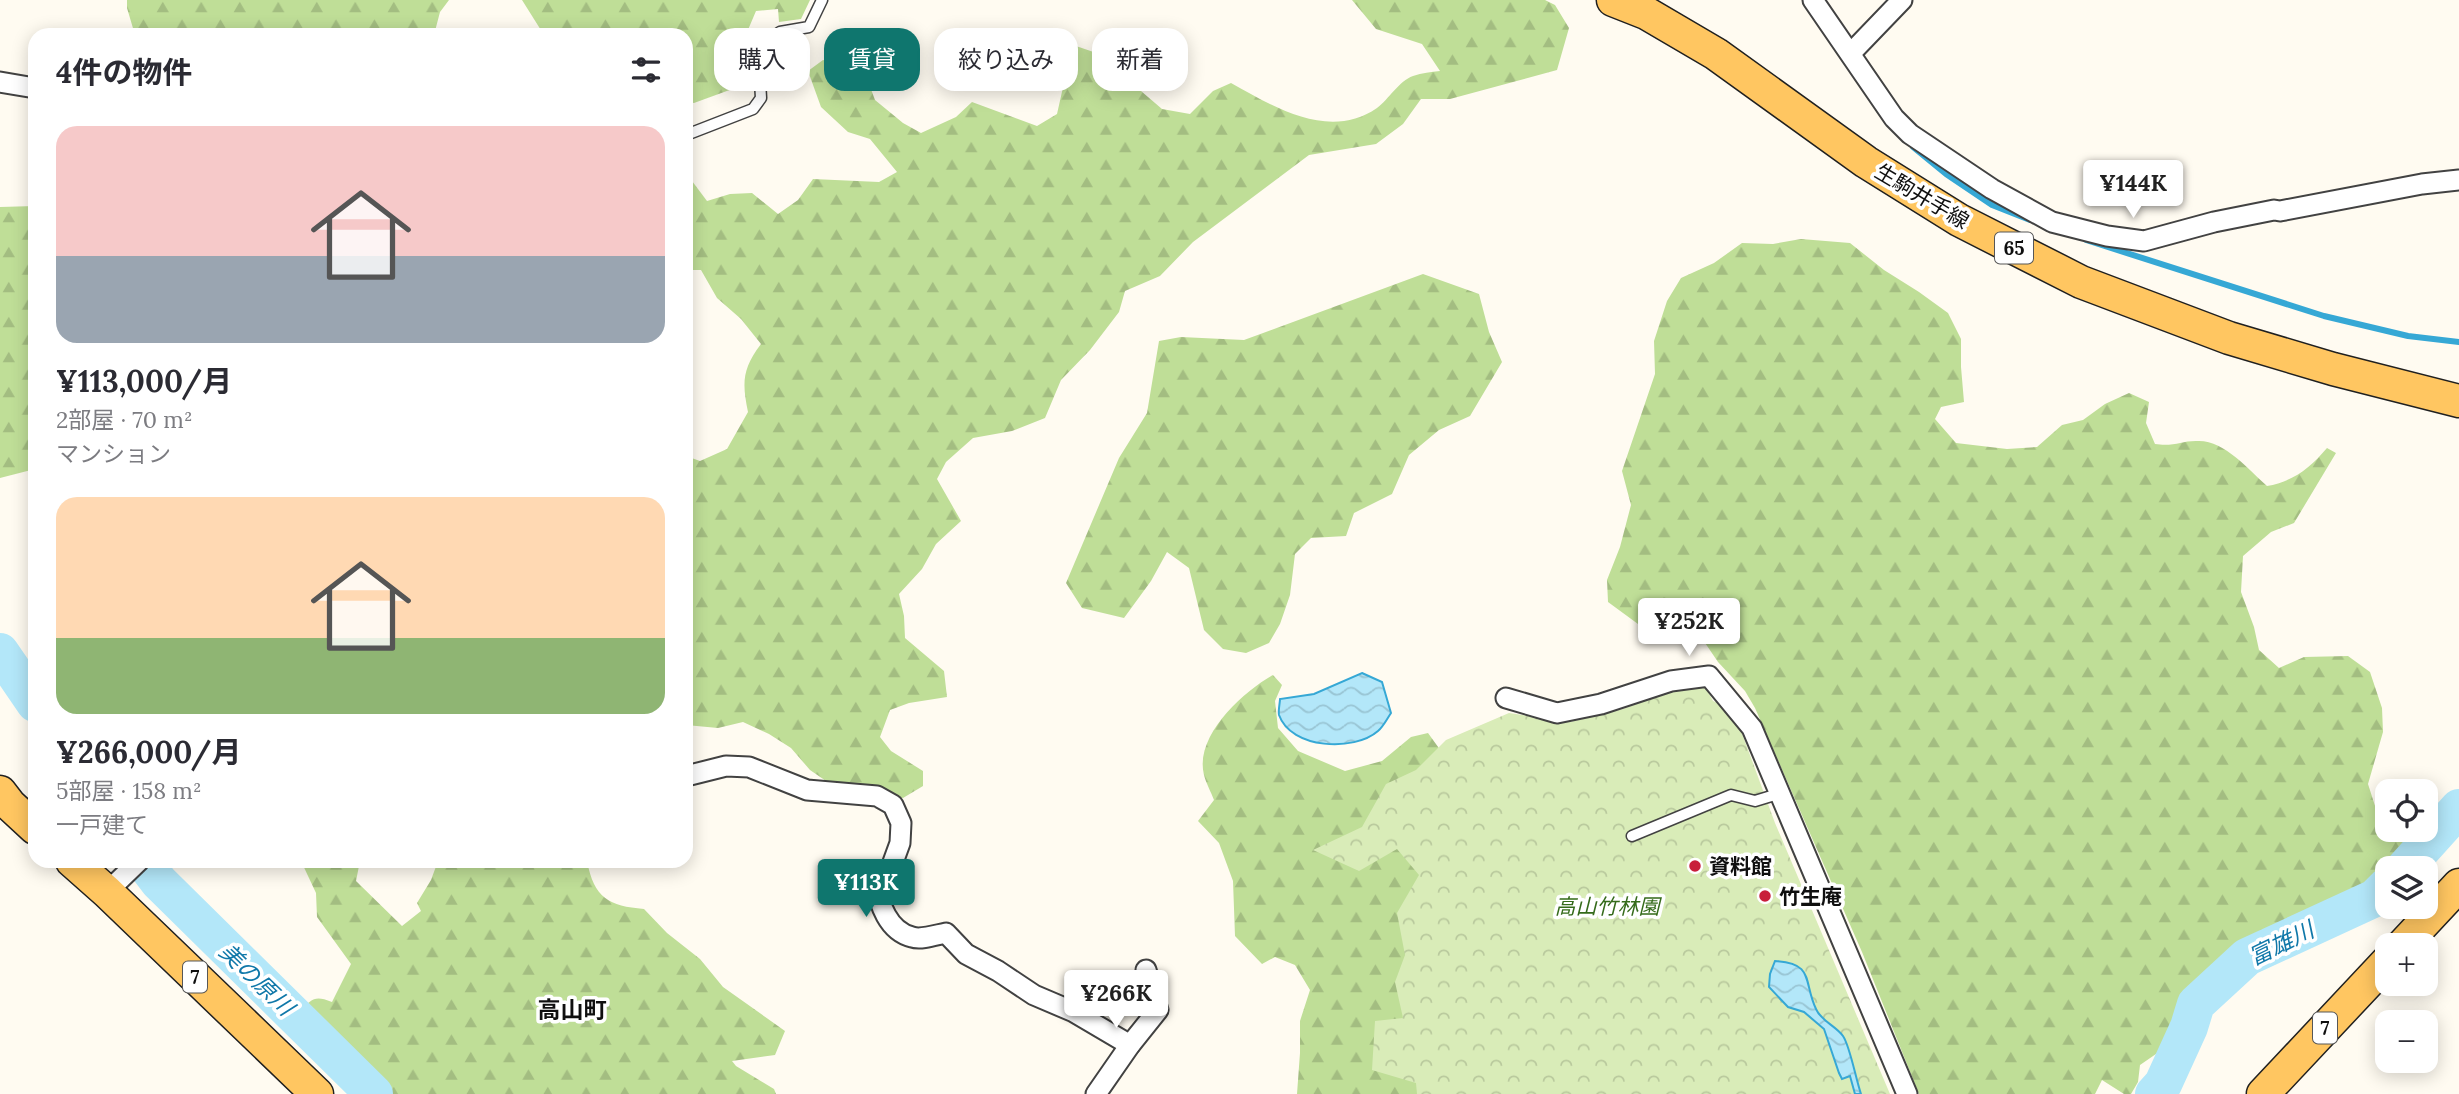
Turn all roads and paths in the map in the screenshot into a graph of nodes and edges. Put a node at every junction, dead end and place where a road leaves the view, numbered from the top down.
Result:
1 (822, 0) edge
2 (1613, 0) edge
3 (1813, 0) edge
4 (1902, 0) edge
5 (1851, 53) junction
6 (0, 82) edge
7 (28, 87) edge
8 (693, 132) edge
9 (2459, 180) edge
10 (2459, 401) edge
11 (1506, 698) dead end
12 (693, 774) edge
13 (0, 792) edge
14 (1779, 794) junction
15 (28, 822) edge
16 (1632, 836) dead end
17 (98, 868) edge
18 (125, 875) edge
19 (2459, 885) edge
20 (2414, 933) edge
21 (1146, 970) dead end
22 (2375, 975) edge
23 (1130, 1045) junction
24 (317, 1094) edge
25 (1096, 1094) edge
26 (1907, 1094) edge
27 (2263, 1094) edge

1 - 8 lane
2 - 10 main road, 生駒井手線 / 65
3 - 5 street
4 - 5 street
5 - 9 street
6 - 7 street
11 - 14 street
12 - 23 street
13 - 15 main road
14 - 16 lane
14 - 26 street
17 - 18 main road, 7
18 - 24 main road, 7
19 - 20 main road
21 - 23 street
22 - 27 main road, 7
23 - 25 street

